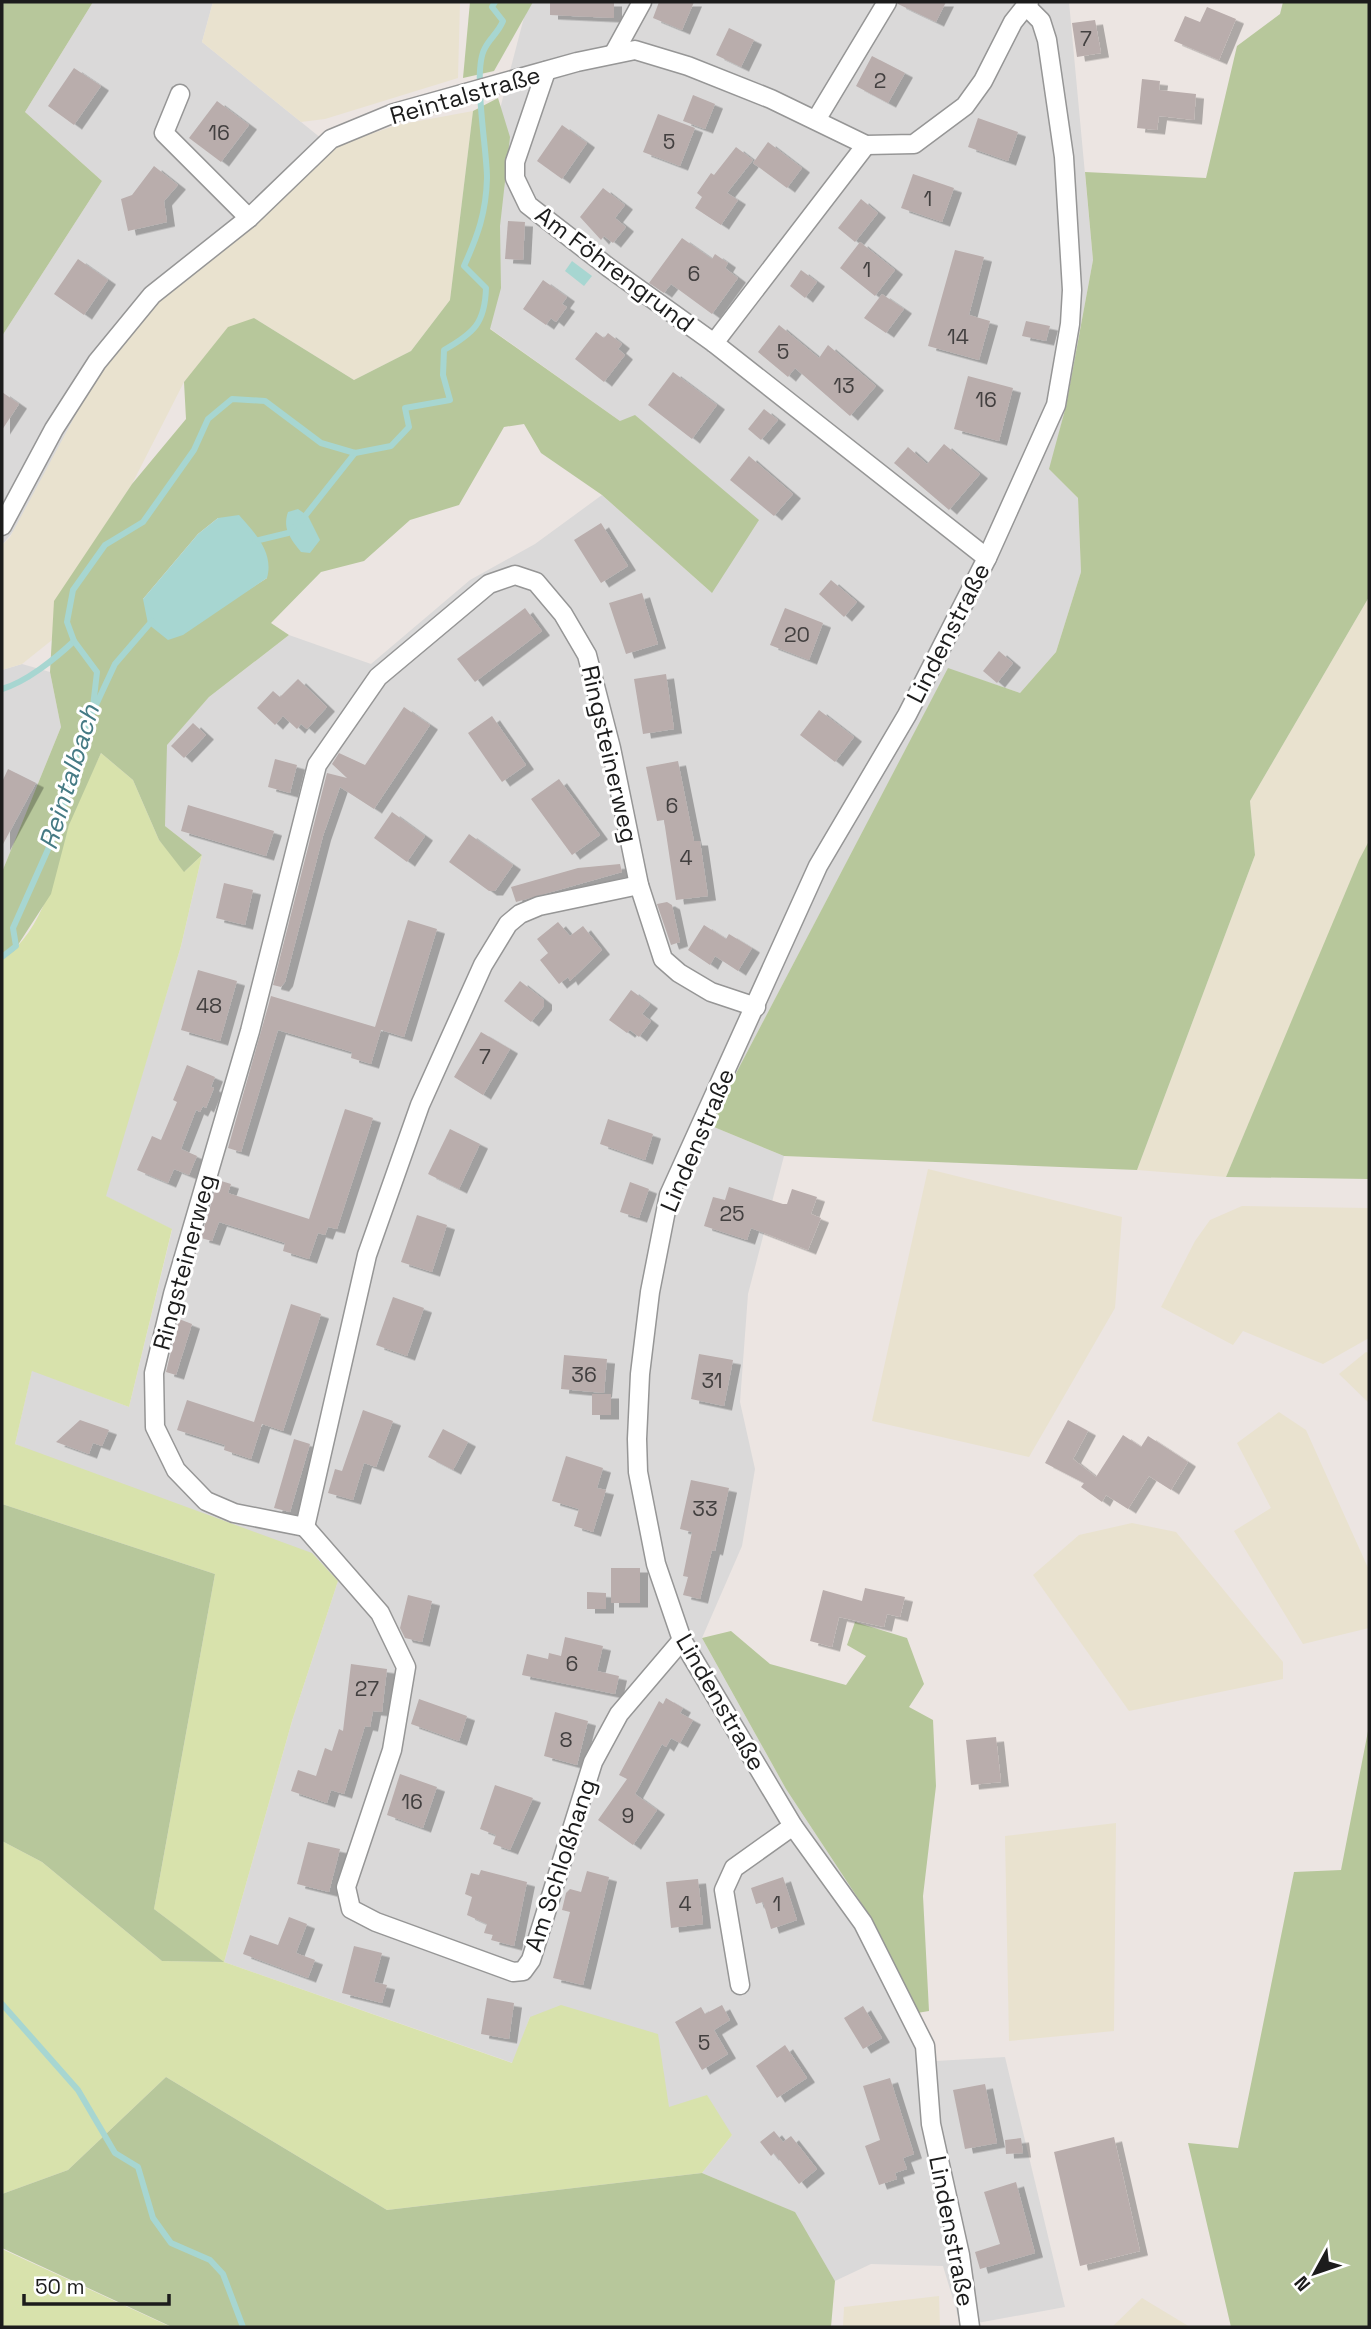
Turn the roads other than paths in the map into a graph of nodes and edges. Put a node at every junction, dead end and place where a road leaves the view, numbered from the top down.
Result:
1 (642, 2) edge
2 (887, 2) edge
3 (1028, 4) edge
4 (614, 53) junction
5 (547, 71) junction
6 (180, 93) dead end
7 (816, 120) junction
8 (866, 145) junction
9 (249, 218) junction
10 (714, 342) junction
11 (2, 526) edge
12 (987, 558) junction
13 (639, 885) junction
14 (756, 1007) junction
15 (305, 1527) junction
16 (682, 1640) junction
17 (793, 1826) junction
18 (740, 1985) dead end
19 (970, 2327) edge

1 - 4 street
2 - 7 street
3 - 8 street, Reintalstraße
3 - 12 street, Lindenstraße
4 - 5 street, Reintalstraße
4 - 7 street, Reintalstraße
5 - 9 street, Reintalstraße
5 - 10 street, Am Föhrengrund
6 - 9 street
7 - 8 street, Reintalstraße
8 - 10 street, Am Föhrengrund
9 - 11 street, Reintalstraße
10 - 12 street, Am Föhrengrund
12 - 14 street, Lindenstraße
13 - 14 street, Ringsteinerweg
13 - 15 street
13 - 15 street, Ringsteinerweg
14 - 16 street, Lindenstraße
15 - 16 street, Am Schloßhang
16 - 17 street, Lindenstraße
17 - 18 street
17 - 19 street, Lindenstraße

